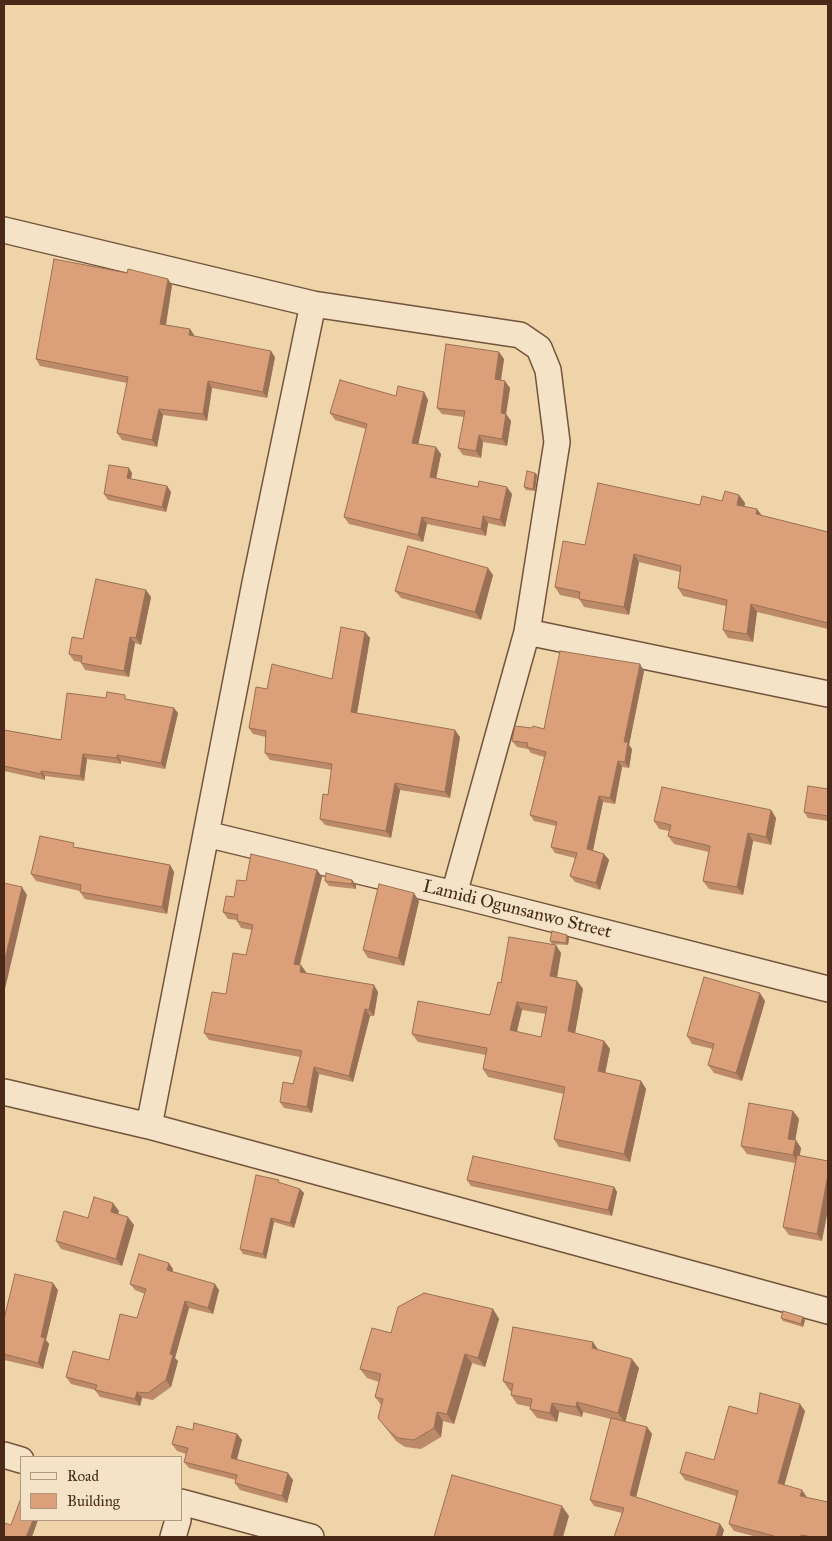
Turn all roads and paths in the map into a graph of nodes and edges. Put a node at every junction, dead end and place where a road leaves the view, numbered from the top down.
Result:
1 (4, 230) edge
2 (312, 304) junction
3 (527, 632) junction
4 (828, 694) edge
5 (206, 834) junction
6 (454, 894) junction
7 (828, 989) edge
8 (4, 1092) edge
9 (149, 1126) junction
10 (828, 1311) edge
11 (4, 1455) edge
12 (20, 1460) edge
13 (182, 1509) edge
14 (178, 1521) edge
15 (173, 1537) edge
16 (311, 1537) edge

1 - 2 street
2 - 3 street
2 - 5 street
3 - 4 street
3 - 6 street
5 - 6 street, Lamidi Ogunsanwo Street
5 - 9 street
6 - 7 street, Lamidi Ogunsanwo Street
8 - 9 street
9 - 10 street
11 - 12 street
13 - 16 street
14 - 15 street

